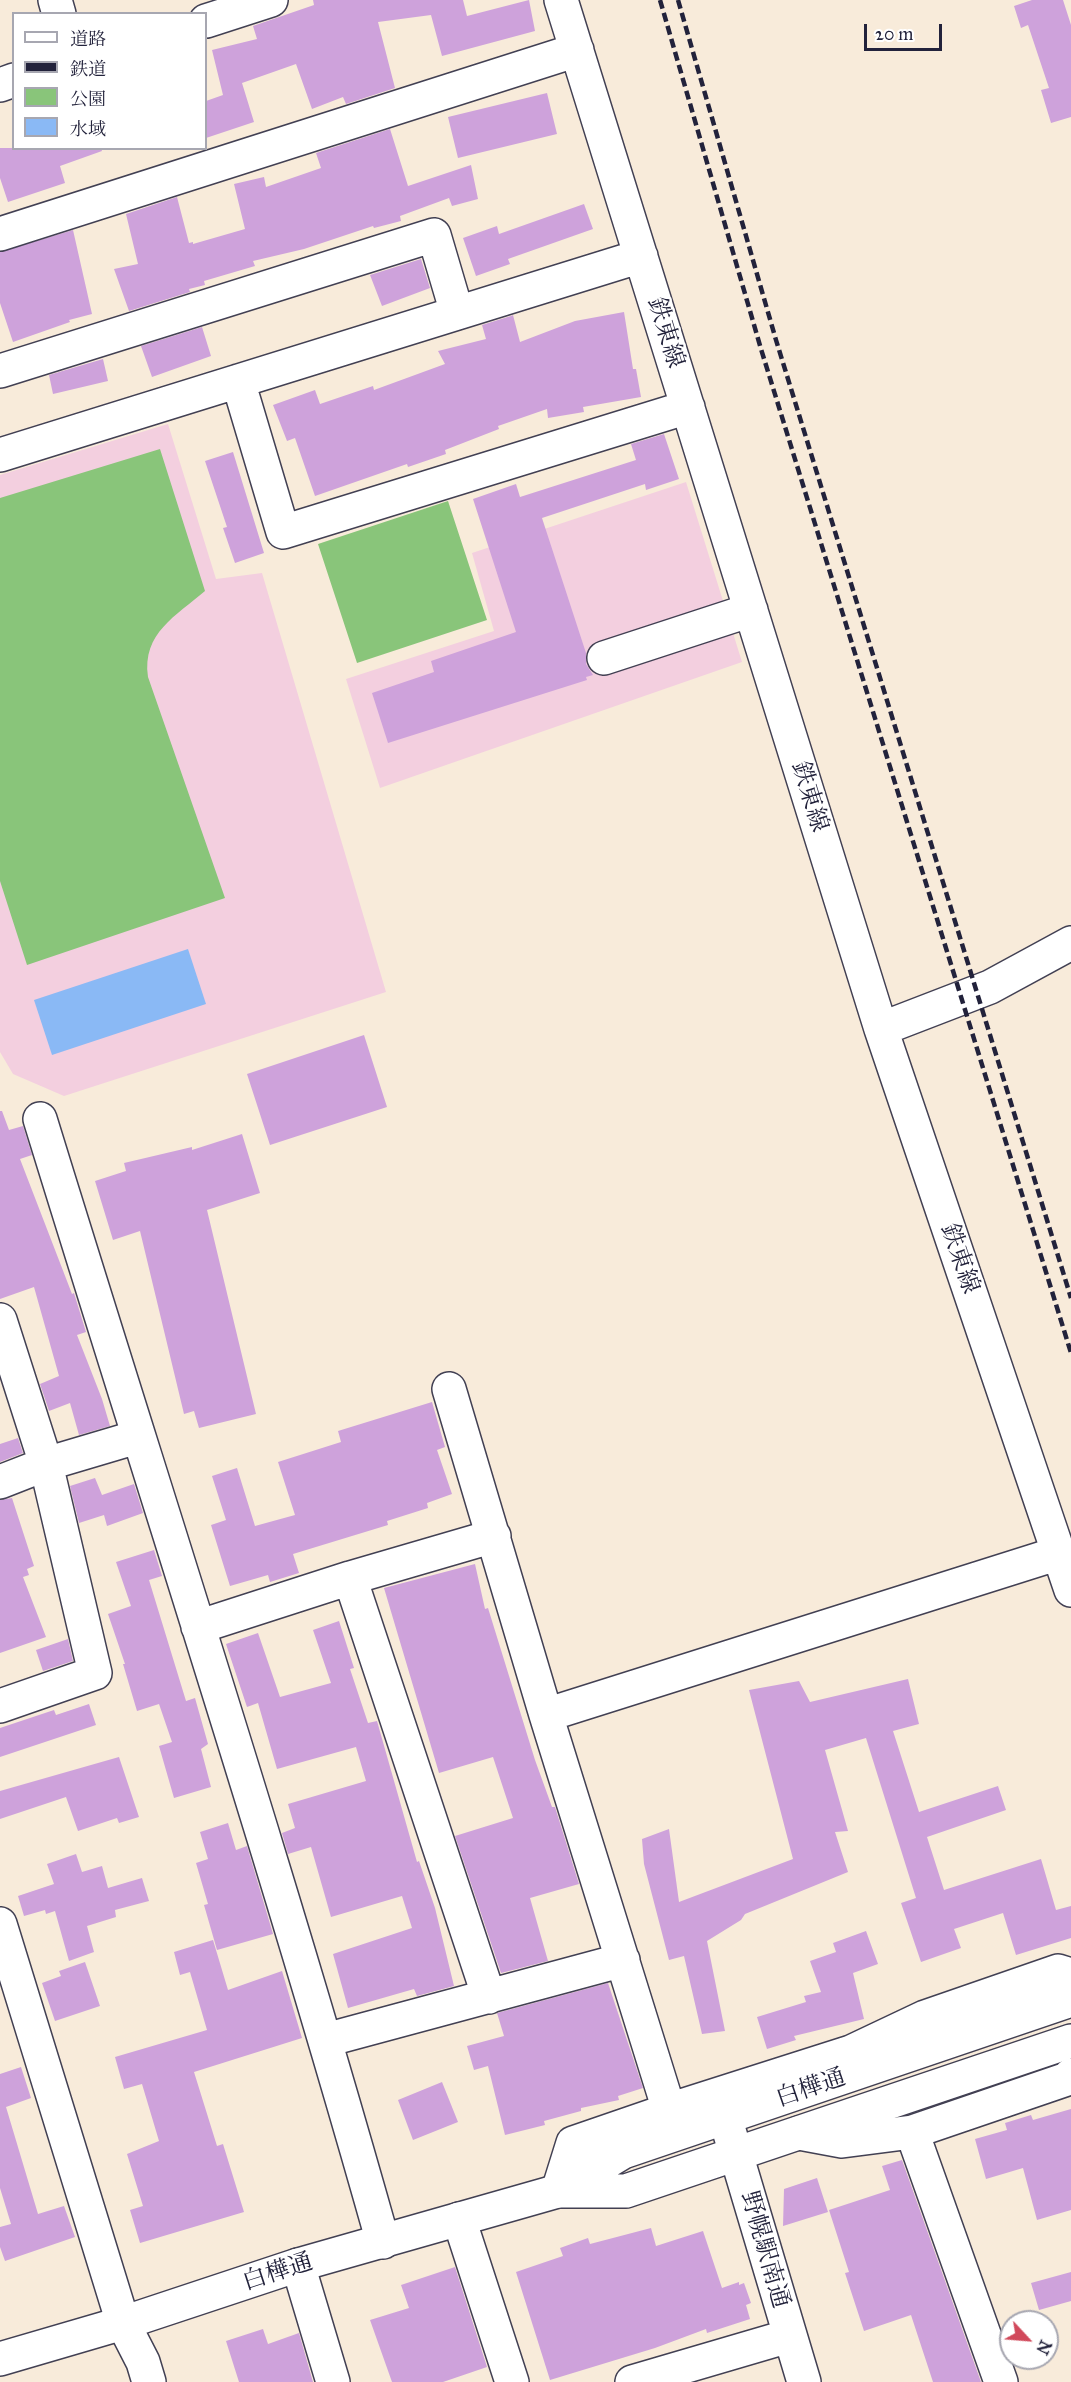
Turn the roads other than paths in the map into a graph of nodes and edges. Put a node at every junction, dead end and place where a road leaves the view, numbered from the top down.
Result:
1 (271, 0) edge
2 (561, 0) edge
3 (210, 13) edge
4 (577, 50) junction
5 (0, 234) edge
6 (641, 256) junction
7 (457, 313) junction
8 (0, 371) edge
9 (238, 381) junction
10 (688, 407) junction
11 (0, 455) edge
12 (752, 610) junction
13 (604, 658) dead end
14 (1071, 943) edge
15 (882, 1029) junction
16 (40, 1119) dead end
17 (0, 1320) edge
18 (448, 1389) dead end
19 (137, 1437) junction
20 (46, 1464) junction
21 (0, 1482) edge
22 (494, 1536) junction
23 (1059, 1553) junction
24 (350, 1578) junction
25 (1071, 1590) edge
26 (198, 1627) junction
27 (0, 1706) edge
28 (546, 1715) junction
29 (0, 1924) edge
30 (623, 1960) junction
31 (1071, 1975) edge
32 (489, 1997) junction
33 (1071, 2000) edge
34 (326, 2040) junction
35 (1071, 2041) edge
36 (1071, 2075) edge
37 (669, 2110) junction
38 (725, 2117) junction
39 (912, 2132) junction
40 (799, 2133) junction
41 (736, 2154) junction
42 (558, 2191) junction
43 (459, 2219) junction
44 (384, 2242) junction
45 (298, 2265) junction
46 (123, 2323) junction
47 (789, 2336) junction
48 (0, 2359) edge
49 (686, 2375) edge
50 (149, 2382) edge
51 (333, 2382) edge
52 (512, 2382) edge
53 (632, 2382) edge
54 (804, 2382) edge
55 (1001, 2382) edge

1 - 3 street
2 - 4 street, 鉄東線
4 - 5 street
4 - 6 street, 鉄東線
6 - 7 street
6 - 10 street, 鉄東線
7 - 8 street
7 - 9 street
9 - 10 street
9 - 11 street
10 - 12 street, 鉄東線
12 - 13 street
12 - 15 street, 鉄東線
14 - 15 street
15 - 23 street, 鉄東線
16 - 19 street
17 - 20 street
18 - 22 street
19 - 20 street
19 - 26 street
20 - 21 street
20 - 27 street
22 - 24 street
22 - 28 street
23 - 25 street, 鉄東線
23 - 28 street
24 - 26 street
24 - 32 street
26 - 34 street
28 - 30 street
29 - 46 street
30 - 32 street
30 - 37 street
31 - 37 street
32 - 34 street
33 - 38 street, 白樺通
34 - 44 street
35 - 40 street, 白樺通
36 - 39 street
37 - 42 street
38 - 41 street, 野幌駅南通
38 - 42 street, 白樺通
39 - 40 street
39 - 55 street
40 - 41 street, 白樺通
41 - 42 street, 白樺通
41 - 47 street, 野幌駅南通
42 - 43 street, 白樺通
43 - 44 street, 白樺通
43 - 52 street
44 - 45 street, 白樺通
45 - 46 street, 白樺通
45 - 51 street
46 - 48 street, 白樺通
46 - 50 street
47 - 49 street
47 - 54 street, 野幌駅南通
49 - 53 street

